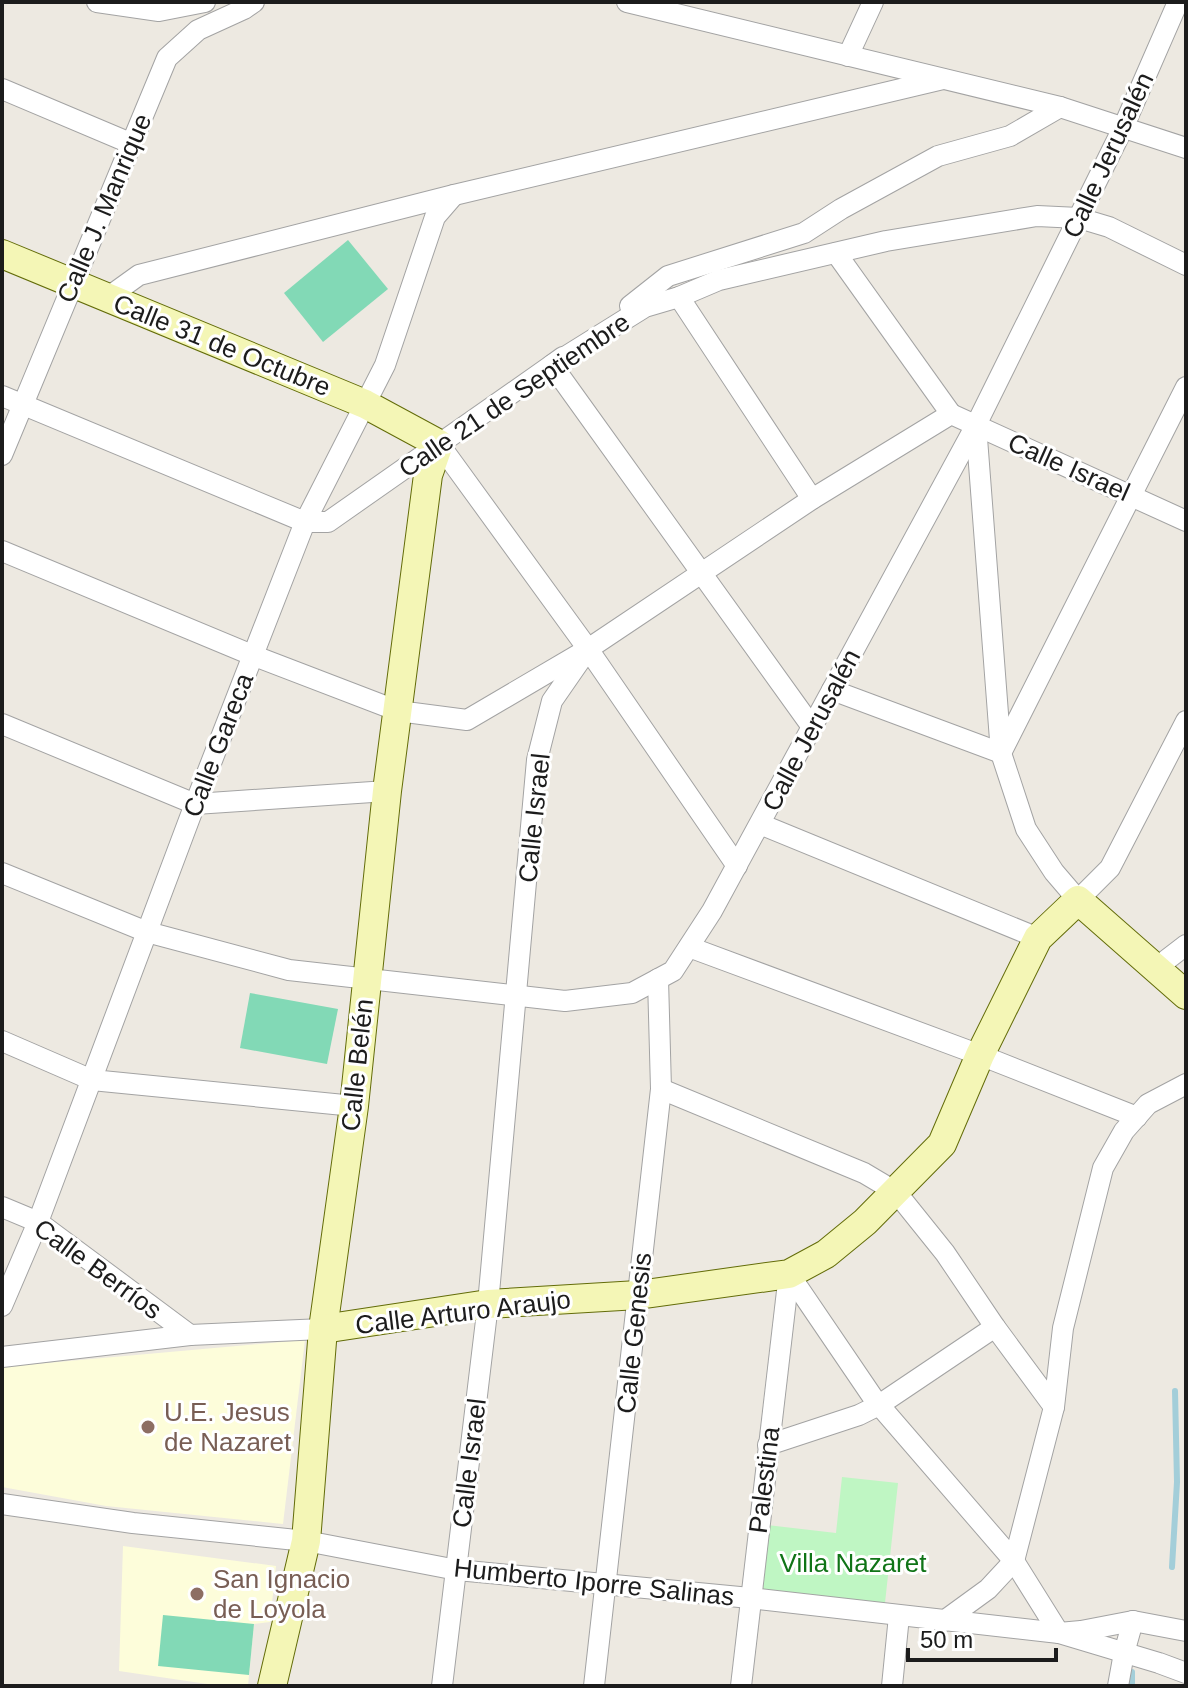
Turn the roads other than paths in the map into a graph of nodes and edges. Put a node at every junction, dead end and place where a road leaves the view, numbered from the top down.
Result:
1 (97, 2) edge
2 (205, 2) edge
3 (214, 2) edge
4 (254, 2) edge
5 (627, 2) edge
6 (873, 2) edge
7 (1178, 2) edge
8 (233, 14) junction
9 (848, 56) junction
10 (943, 79) junction
11 (2, 89) edge
12 (1060, 107) junction
13 (1123, 128) junction
14 (130, 143) junction
15 (1186, 148) edge
16 (454, 195) junction
17 (1079, 218) junction
18 (836, 253) junction
19 (2, 254) edge
20 (1186, 265) edge
21 (72, 284) junction
22 (679, 297) junction
23 (107, 298) junction
24 (552, 365) junction
25 (1186, 387) edge
26 (2, 396) edge
27 (23, 404) junction
28 (365, 404) junction
29 (951, 414) junction
30 (976, 425) junction
31 (439, 444) junction
32 (2, 455) edge
33 (1131, 496) junction
34 (812, 499) junction
35 (1186, 521) edge
36 (305, 522) junction
37 (2, 551) edge
38 (701, 572) junction
39 (588, 649) junction
40 (252, 655) junction
41 (832, 690) junction
42 (398, 711) junction
43 (1186, 721) edge
44 (2, 724) edge
45 (812, 727) junction
46 (1001, 753) junction
47 (387, 791) junction
48 (195, 804) junction
49 (760, 824) junction
50 (737, 866) junction
51 (2, 873) edge
52 (1078, 900) junction
53 (147, 932) junction
54 (1038, 938) junction
55 (1186, 945) edge
56 (689, 947) junction
57 (1156, 968) junction
58 (367, 979) junction
59 (658, 979) junction
60 (1186, 995) edge
61 (516, 996) junction
62 (2, 1041) edge
63 (980, 1055) junction
64 (92, 1080) junction
65 (1186, 1084) edge
66 (661, 1089) junction
67 (354, 1106) junction
68 (1137, 1117) junction
69 (896, 1192) junction
70 (2, 1207) edge
71 (38, 1222) junction
72 (789, 1274) junction
73 (638, 1295) junction
74 (488, 1304) junction
75 (2, 1306) edge
76 (995, 1327) junction
77 (323, 1329) junction
78 (190, 1335) junction
79 (2, 1357) edge
80 (879, 1405) junction
81 (1054, 1407) junction
82 (768, 1445) junction
83 (2, 1504) edge
84 (306, 1541) junction
85 (1014, 1561) junction
86 (457, 1570) junction
87 (607, 1583) junction
88 (750, 1598) junction
89 (899, 1616) junction
90 (944, 1621) junction
91 (1133, 1621) junction
92 (1186, 1631) edge
93 (1059, 1633) junction
94 (1124, 1653) junction
95 (1186, 1673) edge
96 (272, 1686) edge
97 (442, 1686) edge
98 (594, 1686) edge
99 (741, 1686) edge
100 (892, 1686) edge
101 (1118, 1686) edge

1 - 2 street
3 - 8 street
4 - 8 street, Calle J. Manrique
5 - 9 street
6 - 9 street
7 - 13 street, Calle Jerusalén
8 - 14 street, Calle J. Manrique
9 - 10 street
10 - 12 street
10 - 16 street
11 - 14 street
12 - 13 street
12 - 24 street
13 - 15 street
13 - 17 street, Calle Jerusalén
14 - 21 street, Calle J. Manrique
16 - 23 street
16 - 28 street, Calle Gareca
17 - 18 street, Calle 21 de Septiembre
17 - 20 street, Calle 21 de Septiembre
17 - 30 street, Calle Jerusalén
18 - 22 street, Calle 21 de Septiembre
18 - 29 street
19 - 21 main road, Calle 31 de Octubre
21 - 23 main road, Calle 31 de Octubre
21 - 27 street, Calle J. Manrique
22 - 24 street, Calle 21 de Septiembre
22 - 34 street
23 - 28 main road, Calle 31 de Octubre
24 - 31 street, Calle 21 de Septiembre
24 - 38 street
25 - 33 street
26 - 27 street
27 - 32 street, Calle J. Manrique
27 - 36 street
28 - 31 main road, Calle 31 de Octubre
28 - 36 street, Calle Gareca
29 - 30 street, Calle Israel
29 - 34 street, Calle Israel
30 - 33 street, Calle Israel
30 - 41 street, Calle Jerusalén
30 - 46 street
31 - 36 street, Calle 21 de Septiembre
31 - 39 street
31 - 42 main road, Calle Belén
33 - 35 street, Calle Israel
33 - 46 street
34 - 38 street, Calle Israel
36 - 40 street, Calle Gareca
37 - 40 street
38 - 39 street, Calle Israel
38 - 45 street
39 - 42 street
39 - 50 street
39 - 61 street, Calle Israel
40 - 42 street
40 - 48 street, Calle Gareca
41 - 45 street, Calle Jerusalén
41 - 46 street
42 - 47 main road, Calle Belén
43 - 52 street
44 - 48 street
45 - 49 street, Calle Jerusalén
46 - 52 street
47 - 48 street
47 - 58 main road, Calle Belén
48 - 53 street, Calle Gareca
49 - 50 street, Calle Jerusalén
49 - 54 street
50 - 56 street, Calle Jerusalén
51 - 53 street, Calle Jerusalén
52 - 54 main road
52 - 57 main road
53 - 58 street, Calle Jerusalén
53 - 64 street, Calle Gareca
54 - 63 main road, Calle Arturo Araujo
55 - 57 street
56 - 59 street, Calle Jerusalén
56 - 63 street
57 - 60 main road
58 - 61 street, Calle Jerusalén
58 - 67 main road, Calle Belén
59 - 61 street, Calle Jerusalén
59 - 66 street, Calle Genesis
61 - 74 street, Calle Israel
62 - 64 street
63 - 68 street
63 - 69 main road, Calle Arturo Araujo
64 - 67 street
64 - 71 street, Calle Gareca
65 - 68 street
66 - 69 street
66 - 73 street, Calle Genesis
67 - 77 main road, Calle Belén
68 - 81 street
69 - 72 main road, Calle Arturo Araujo
69 - 76 street
70 - 71 street, Calle Berríos
71 - 75 street, Calle Gareca
71 - 78 street, Calle Berríos
72 - 73 main road, Calle Arturo Araujo
72 - 80 street
72 - 82 street, Palestina
73 - 74 main road, Calle Arturo Araujo
73 - 87 street, Calle Genesis
74 - 77 main road, Calle Arturo Araujo
74 - 86 street, Calle Israel
76 - 80 street
76 - 81 street
77 - 78 street, Calle Arturo Araujo
77 - 84 main road, Calle Belén
78 - 79 street, Calle Arturo Araujo
80 - 82 street
80 - 85 street
81 - 85 street
82 - 88 street, Palestina
83 - 84 street, Humberto Iporre Salinas
84 - 86 street, Humberto Iporre Salinas
84 - 96 main road, Calle Belén
85 - 90 street
85 - 93 street
86 - 87 street, Humberto Iporre Salinas
86 - 97 street, Calle Israel
87 - 88 street, Humberto Iporre Salinas
87 - 98 street, Calle Genesis
88 - 89 street, Humberto Iporre Salinas
88 - 99 street, Palestina
89 - 90 street, Humberto Iporre Salinas
89 - 100 street
90 - 93 street, Humberto Iporre Salinas
91 - 92 street, Humberto Iporre Salinas
91 - 93 street, Humberto Iporre Salinas
91 - 94 street
93 - 94 street
94 - 95 street
94 - 101 street

